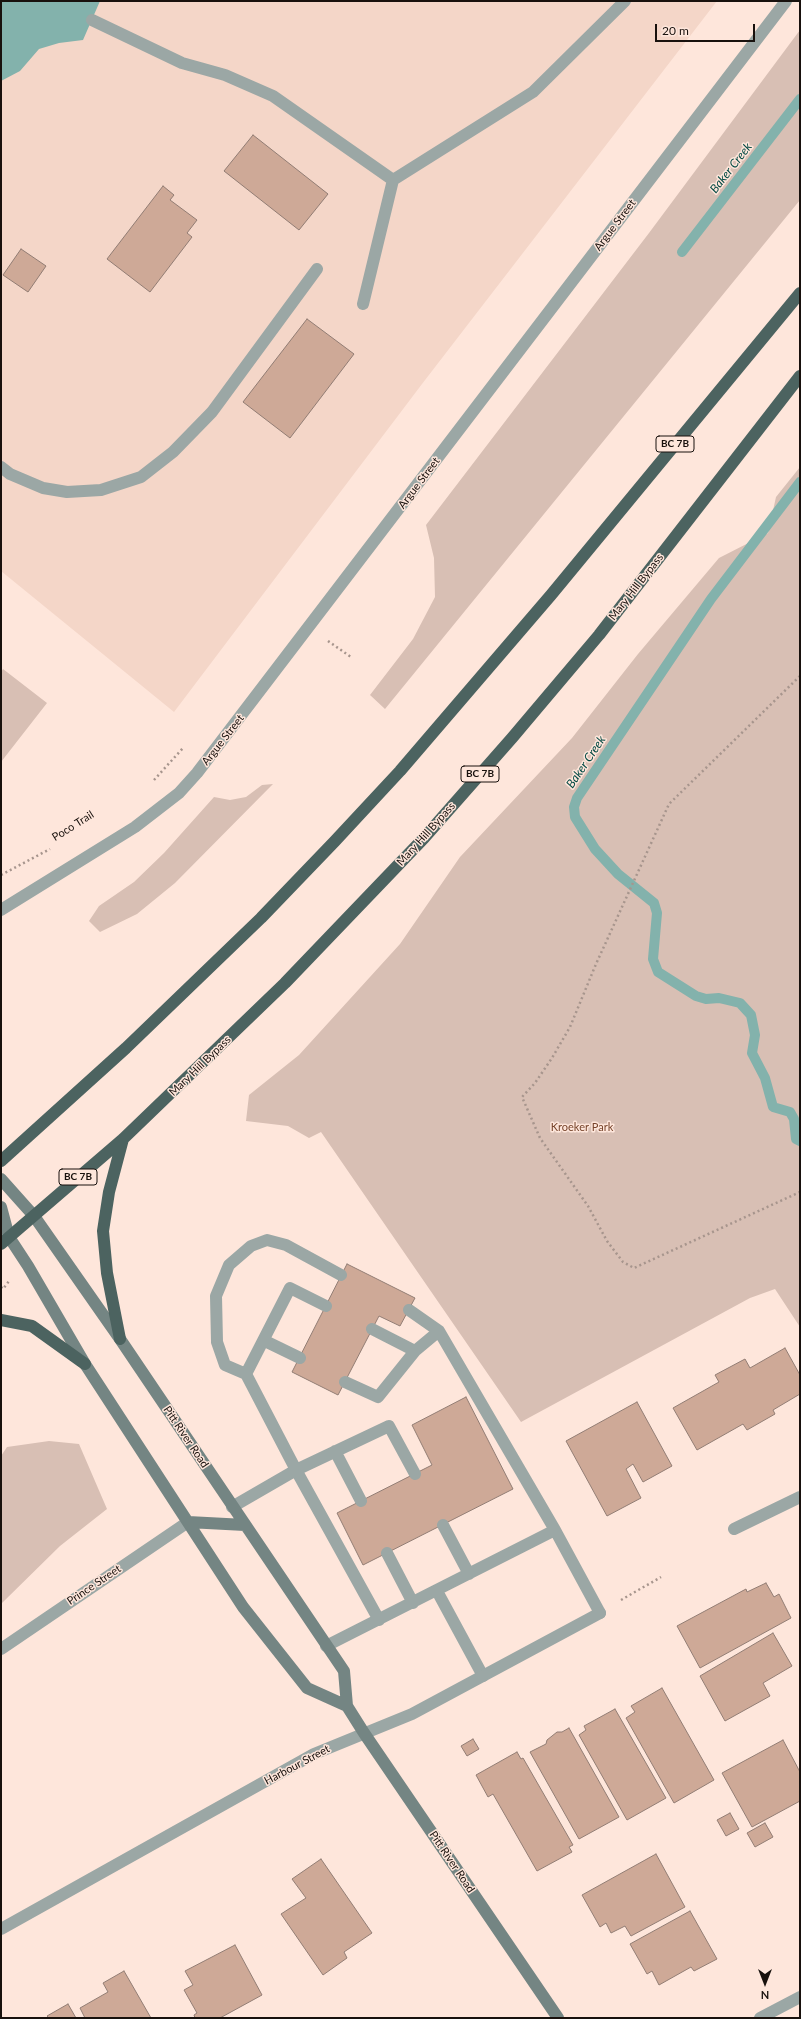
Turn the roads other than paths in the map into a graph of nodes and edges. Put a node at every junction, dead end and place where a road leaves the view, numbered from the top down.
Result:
1 (625, 1) edge
2 (786, 1) edge
3 (92, 20) dead end
4 (393, 180) junction
5 (317, 269) dead end
6 (800, 293) edge
7 (363, 304) dead end
8 (800, 376) edge
9 (1, 467) edge
10 (1, 910) edge
11 (123, 1139) junction
12 (1, 1161) edge
13 (1, 1179) edge
14 (1, 1207) edge
15 (34, 1216) junction
16 (5, 1241) edge
17 (341, 1275) dead end
18 (326, 1306) dead end
19 (409, 1310) dead end
20 (1, 1320) edge
21 (372, 1328) dead end
22 (439, 1331) junction
23 (120, 1339) junction
24 (265, 1341) junction
25 (415, 1351) junction
26 (300, 1358) dead end
27 (85, 1364) junction
28 (246, 1374) junction
29 (345, 1382) dead end
30 (335, 1451) junction
31 (296, 1470) junction
32 (415, 1474) dead end
33 (800, 1498) edge
34 (361, 1501) dead end
35 (232, 1507) junction
36 (188, 1522) junction
37 (245, 1525) junction
38 (443, 1525) dead end
39 (734, 1528) dead end
40 (555, 1530) junction
41 (387, 1553) dead end
42 (469, 1574) junction
43 (437, 1590) junction
44 (413, 1603) junction
45 (380, 1620) junction
46 (326, 1646) junction
47 (1, 1649) edge
48 (483, 1676) junction
49 (347, 1706) junction
50 (364, 1733) junction
51 (1, 1929) edge
52 (800, 1997) edge
53 (558, 2018) edge
54 (760, 2018) edge

1 - 4 street
2 - 10 street, Argue Street
3 - 4 street
4 - 7 street
5 - 9 street
6 - 12 highway, BC 7B
8 - 11 highway, Mary Hill Bypass / BC 7B
11 - 15 highway, Mary Hill Bypass / BC 7B
11 - 23 highway
13 - 15 main road, Pitt River Road
14 - 16 main road
15 - 16 highway, Mary Hill Bypass / BC 7B
15 - 23 main road, Pitt River Road
16 - 27 main road
17 - 28 street
18 - 24 street
19 - 22 street
20 - 27 highway
21 - 25 street
22 - 25 street
22 - 40 street
23 - 35 main road, Pitt River Road
24 - 26 street
24 - 28 street
25 - 29 street
27 - 36 main road
28 - 31 street
30 - 31 street
30 - 32 street
30 - 34 street
31 - 35 street
31 - 45 street
33 - 39 street
35 - 37 main road, Pitt River Road
36 - 37 main road
36 - 47 street, Prince Street
36 - 49 main road
37 - 46 main road, Pitt River Road
38 - 42 street
40 - 42 street
40 - 48 street, Harbour Street
41 - 44 street
42 - 43 street
43 - 44 street
43 - 48 street
44 - 45 street
45 - 46 street
46 - 49 main road, Pitt River Road
48 - 50 street, Harbour Street
49 - 50 main road, Pitt River Road
50 - 51 street, Harbour Street
50 - 53 main road, Pitt River Road
52 - 54 street

